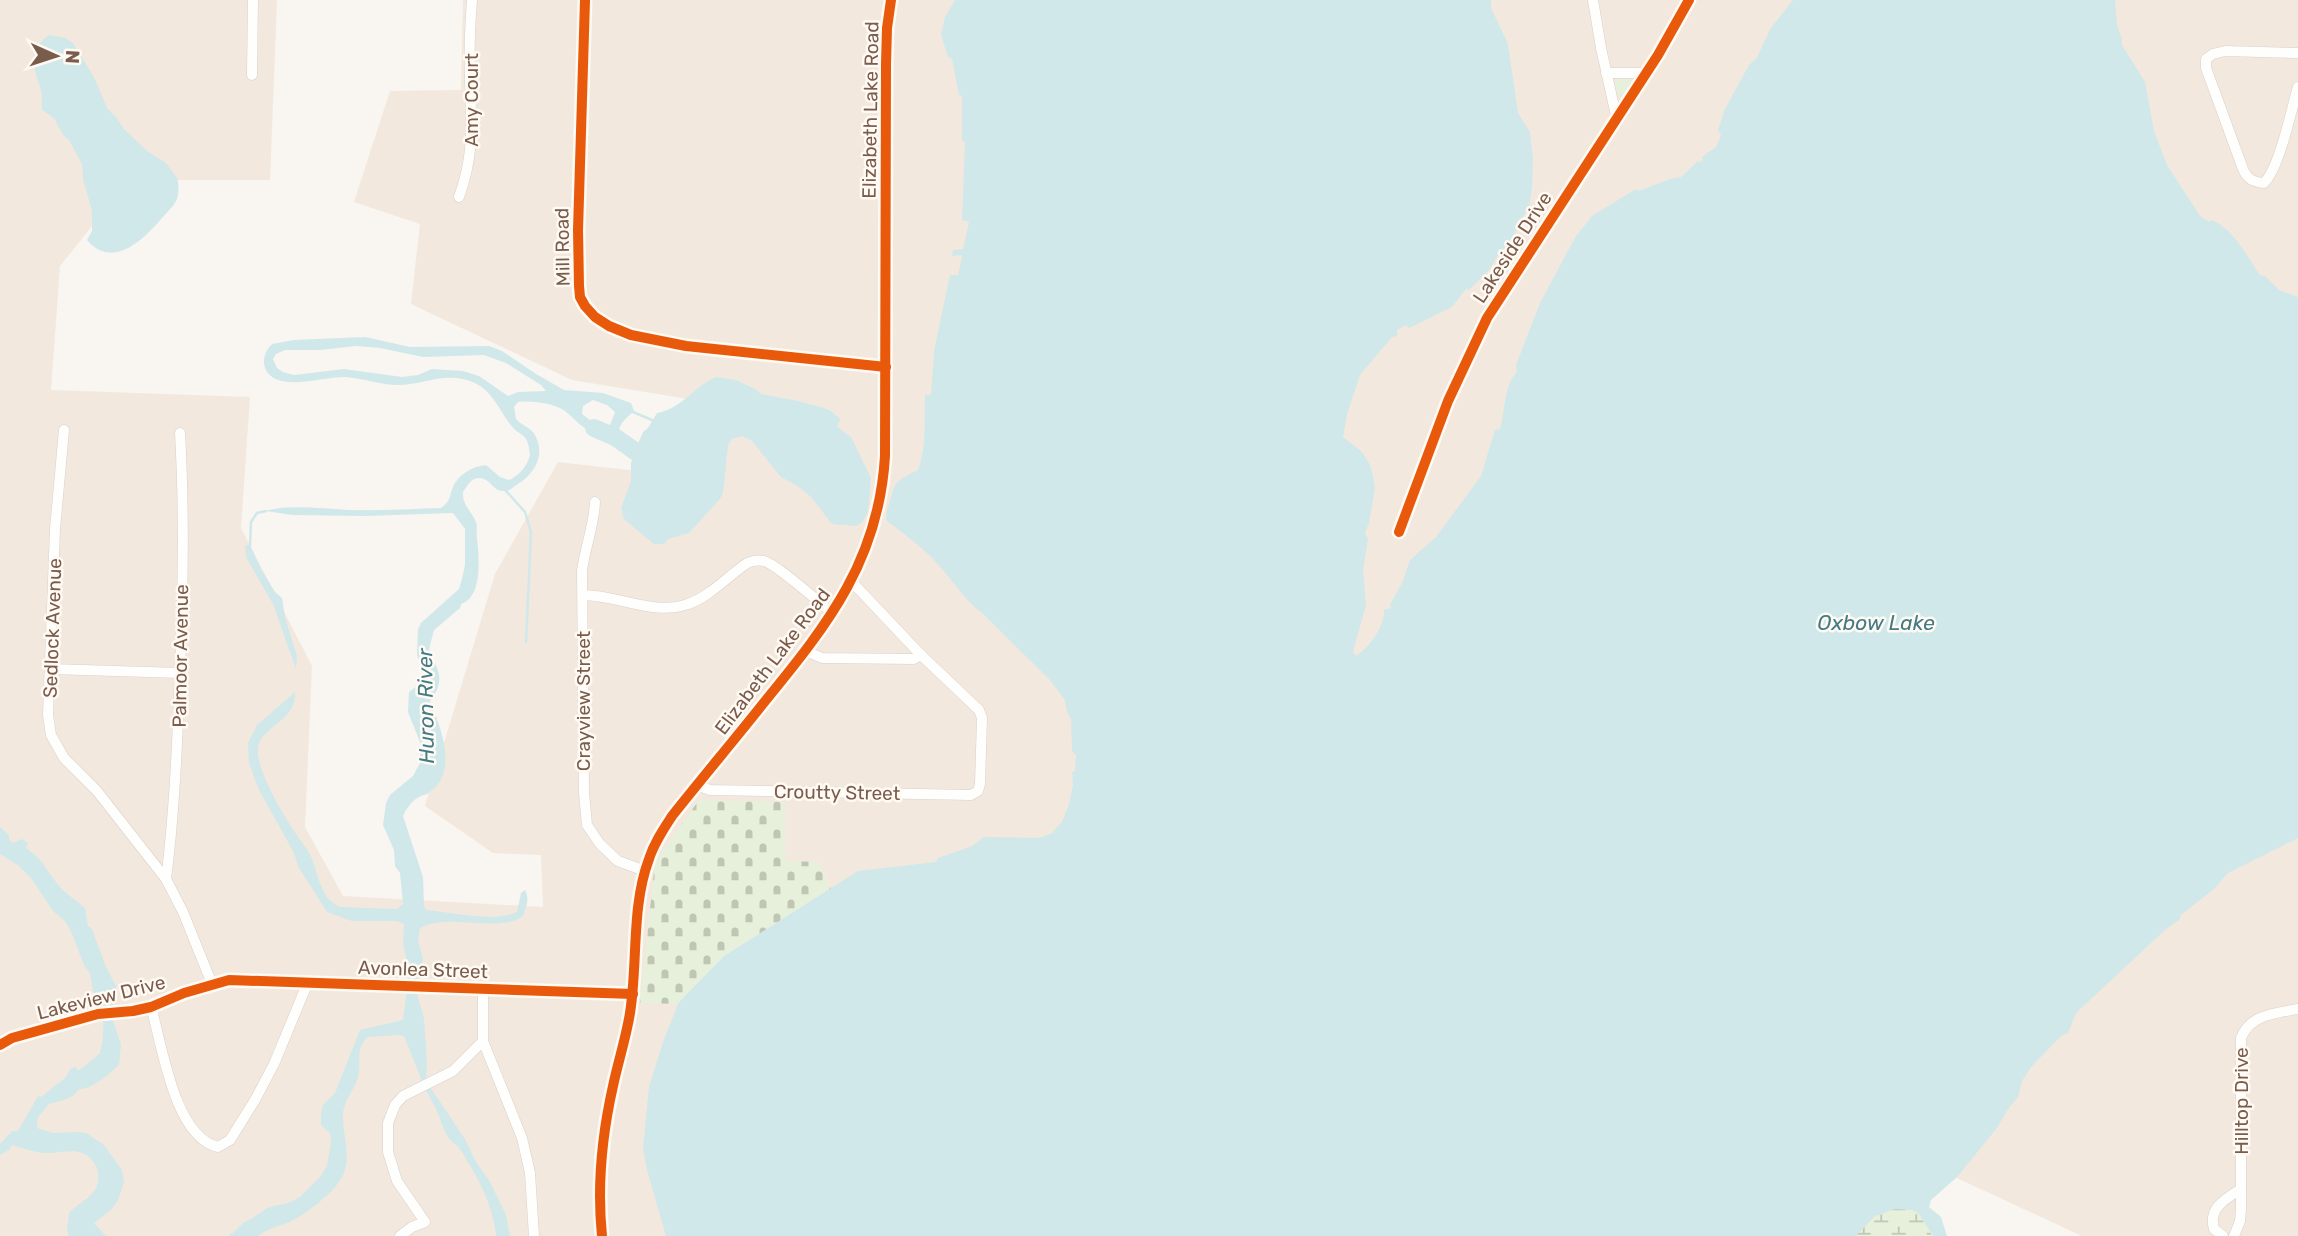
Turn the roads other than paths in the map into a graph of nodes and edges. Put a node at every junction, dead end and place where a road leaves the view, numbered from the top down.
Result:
1 (253, 0) edge
2 (472, 0) edge
3 (585, 0) edge
4 (891, 0) edge
5 (1593, 0) edge
6 (1689, 0) edge
7 (2298, 53) edge
8 (1606, 73) junction
9 (1646, 74) junction
10 (252, 75) dead end
11 (2298, 87) edge
12 (1617, 120) junction
13 (459, 197) dead end
14 (886, 367) junction
15 (65, 430) dead end
16 (180, 433) dead end
17 (596, 502) dead end
18 (1399, 532) dead end
19 (852, 582) junction
20 (583, 595) junction
21 (833, 614) junction
22 (806, 651) junction
23 (921, 655) junction
24 (50, 669) junction
25 (180, 673) junction
26 (697, 785) junction
27 (645, 872) junction
28 (166, 879) junction
29 (308, 982) junction
30 (212, 984) junction
31 (483, 989) junction
32 (633, 994) junction
33 (151, 1007) junction
34 (2298, 1009) edge
35 (483, 1041) junction
36 (0, 1045) edge
37 (2241, 1189) junction
38 (400, 1236) edge
39 (534, 1236) edge
40 (602, 1236) edge
41 (2223, 1236) edge
42 (2234, 1236) edge

1 - 10 street
2 - 13 street, Amy Court
3 - 14 street, Mill Road
4 - 14 street, Elizabeth Lake Road
5 - 8 street
6 - 9 street, Lakeside Drive
7 - 11 street
8 - 9 street
8 - 12 street
9 - 12 street, Lakeside Drive
12 - 18 street, Lakeside Drive
14 - 19 street, Elizabeth Lake Road
15 - 24 street, Sedlock Avenue
16 - 25 street, Palmoor Avenue
17 - 20 street, Crayview Street
19 - 21 street, Elizabeth Lake Road
19 - 23 street
20 - 21 street
20 - 27 street, Crayview Street
21 - 22 street, Elizabeth Lake Road
22 - 23 street
22 - 26 street, Elizabeth Lake Road
23 - 26 street, Croutty Street
24 - 25 street
24 - 28 street, Sedlock Avenue
25 - 28 street, Palmoor Avenue
26 - 27 street, Elizabeth Lake Road
27 - 32 street, Elizabeth Lake Road
28 - 30 street
29 - 30 street, Avonlea Street
29 - 31 street, Avonlea Street
29 - 33 street
30 - 33 street, Lakeview Drive
31 - 32 street, Avonlea Street
31 - 35 street
32 - 40 street, Elizabeth Lake Road
33 - 36 street, Lakeview Drive
34 - 37 street, Hilltop Drive
35 - 38 street
35 - 39 street
37 - 41 street
37 - 42 street, Hilltop Drive

